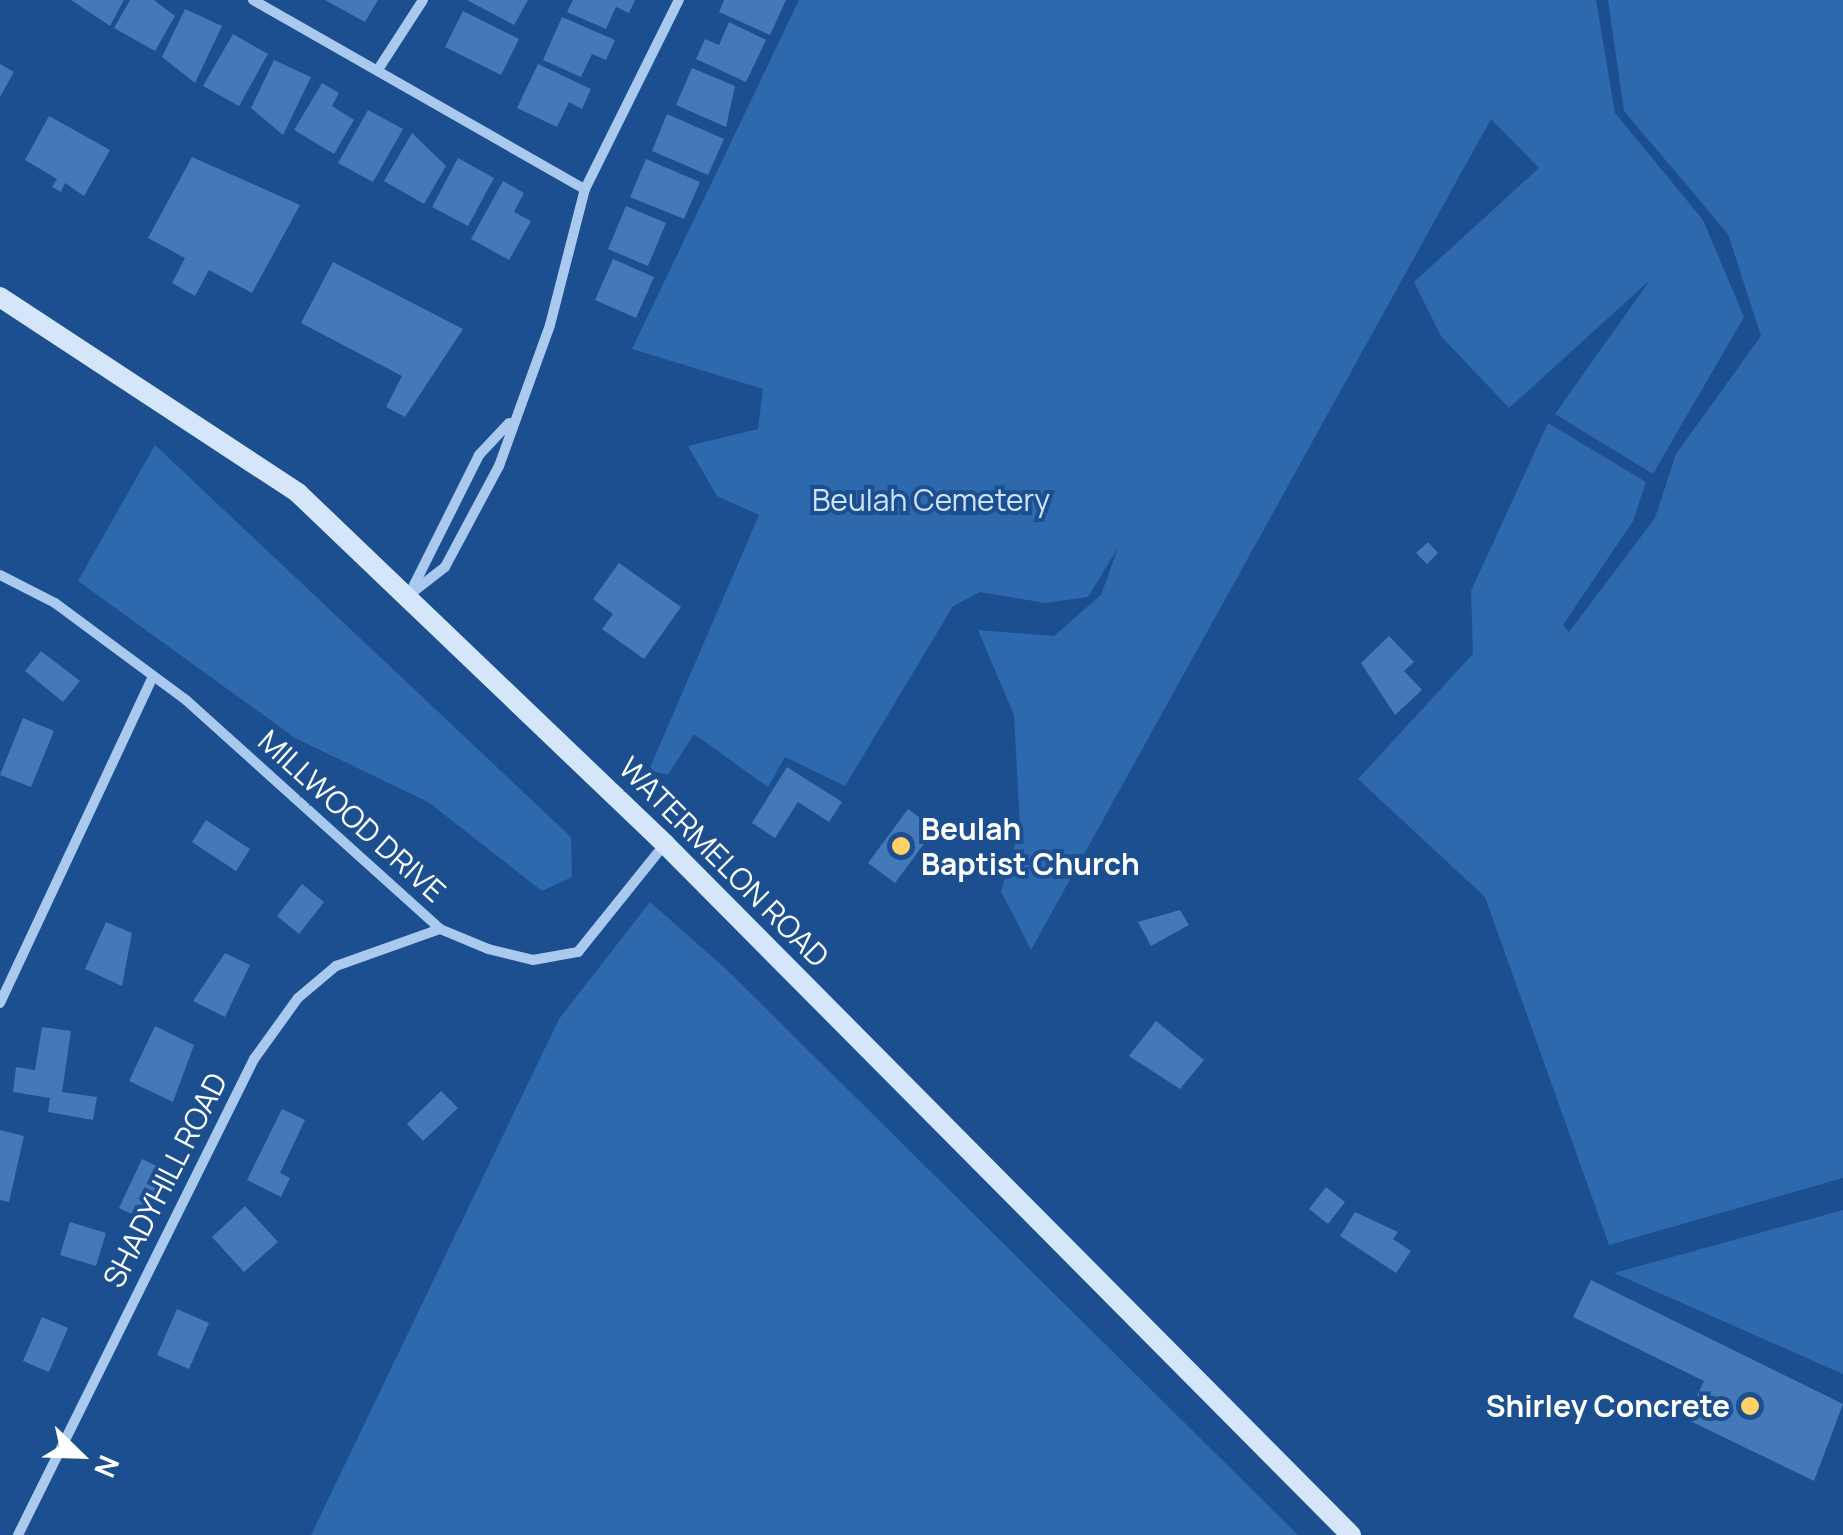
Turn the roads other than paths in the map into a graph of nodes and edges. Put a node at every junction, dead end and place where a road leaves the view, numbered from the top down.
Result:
1 (252, 0) edge
2 (423, 0) edge
3 (679, 0) edge
4 (379, 68) junction
5 (585, 190) junction
6 (0, 298) edge
7 (509, 422) junction
8 (0, 575) edge
9 (409, 595) junction
10 (153, 677) junction
11 (665, 844) junction
12 (440, 928) junction
13 (0, 1004) edge
14 (18, 1535) edge
15 (1352, 1535) edge

1 - 4 street
2 - 4 street
3 - 5 street
4 - 5 street
5 - 7 street
6 - 9 main road, WATERMELON ROAD
7 - 9 street
7 - 9 street
8 - 10 street, MILLWOOD DRIVE
9 - 11 main road, WATERMELON ROAD
10 - 12 street, MILLWOOD DRIVE
10 - 13 street
11 - 12 street, MILLWOOD DRIVE
11 - 15 main road, WATERMELON ROAD
12 - 14 street, SHADYHILL ROAD

